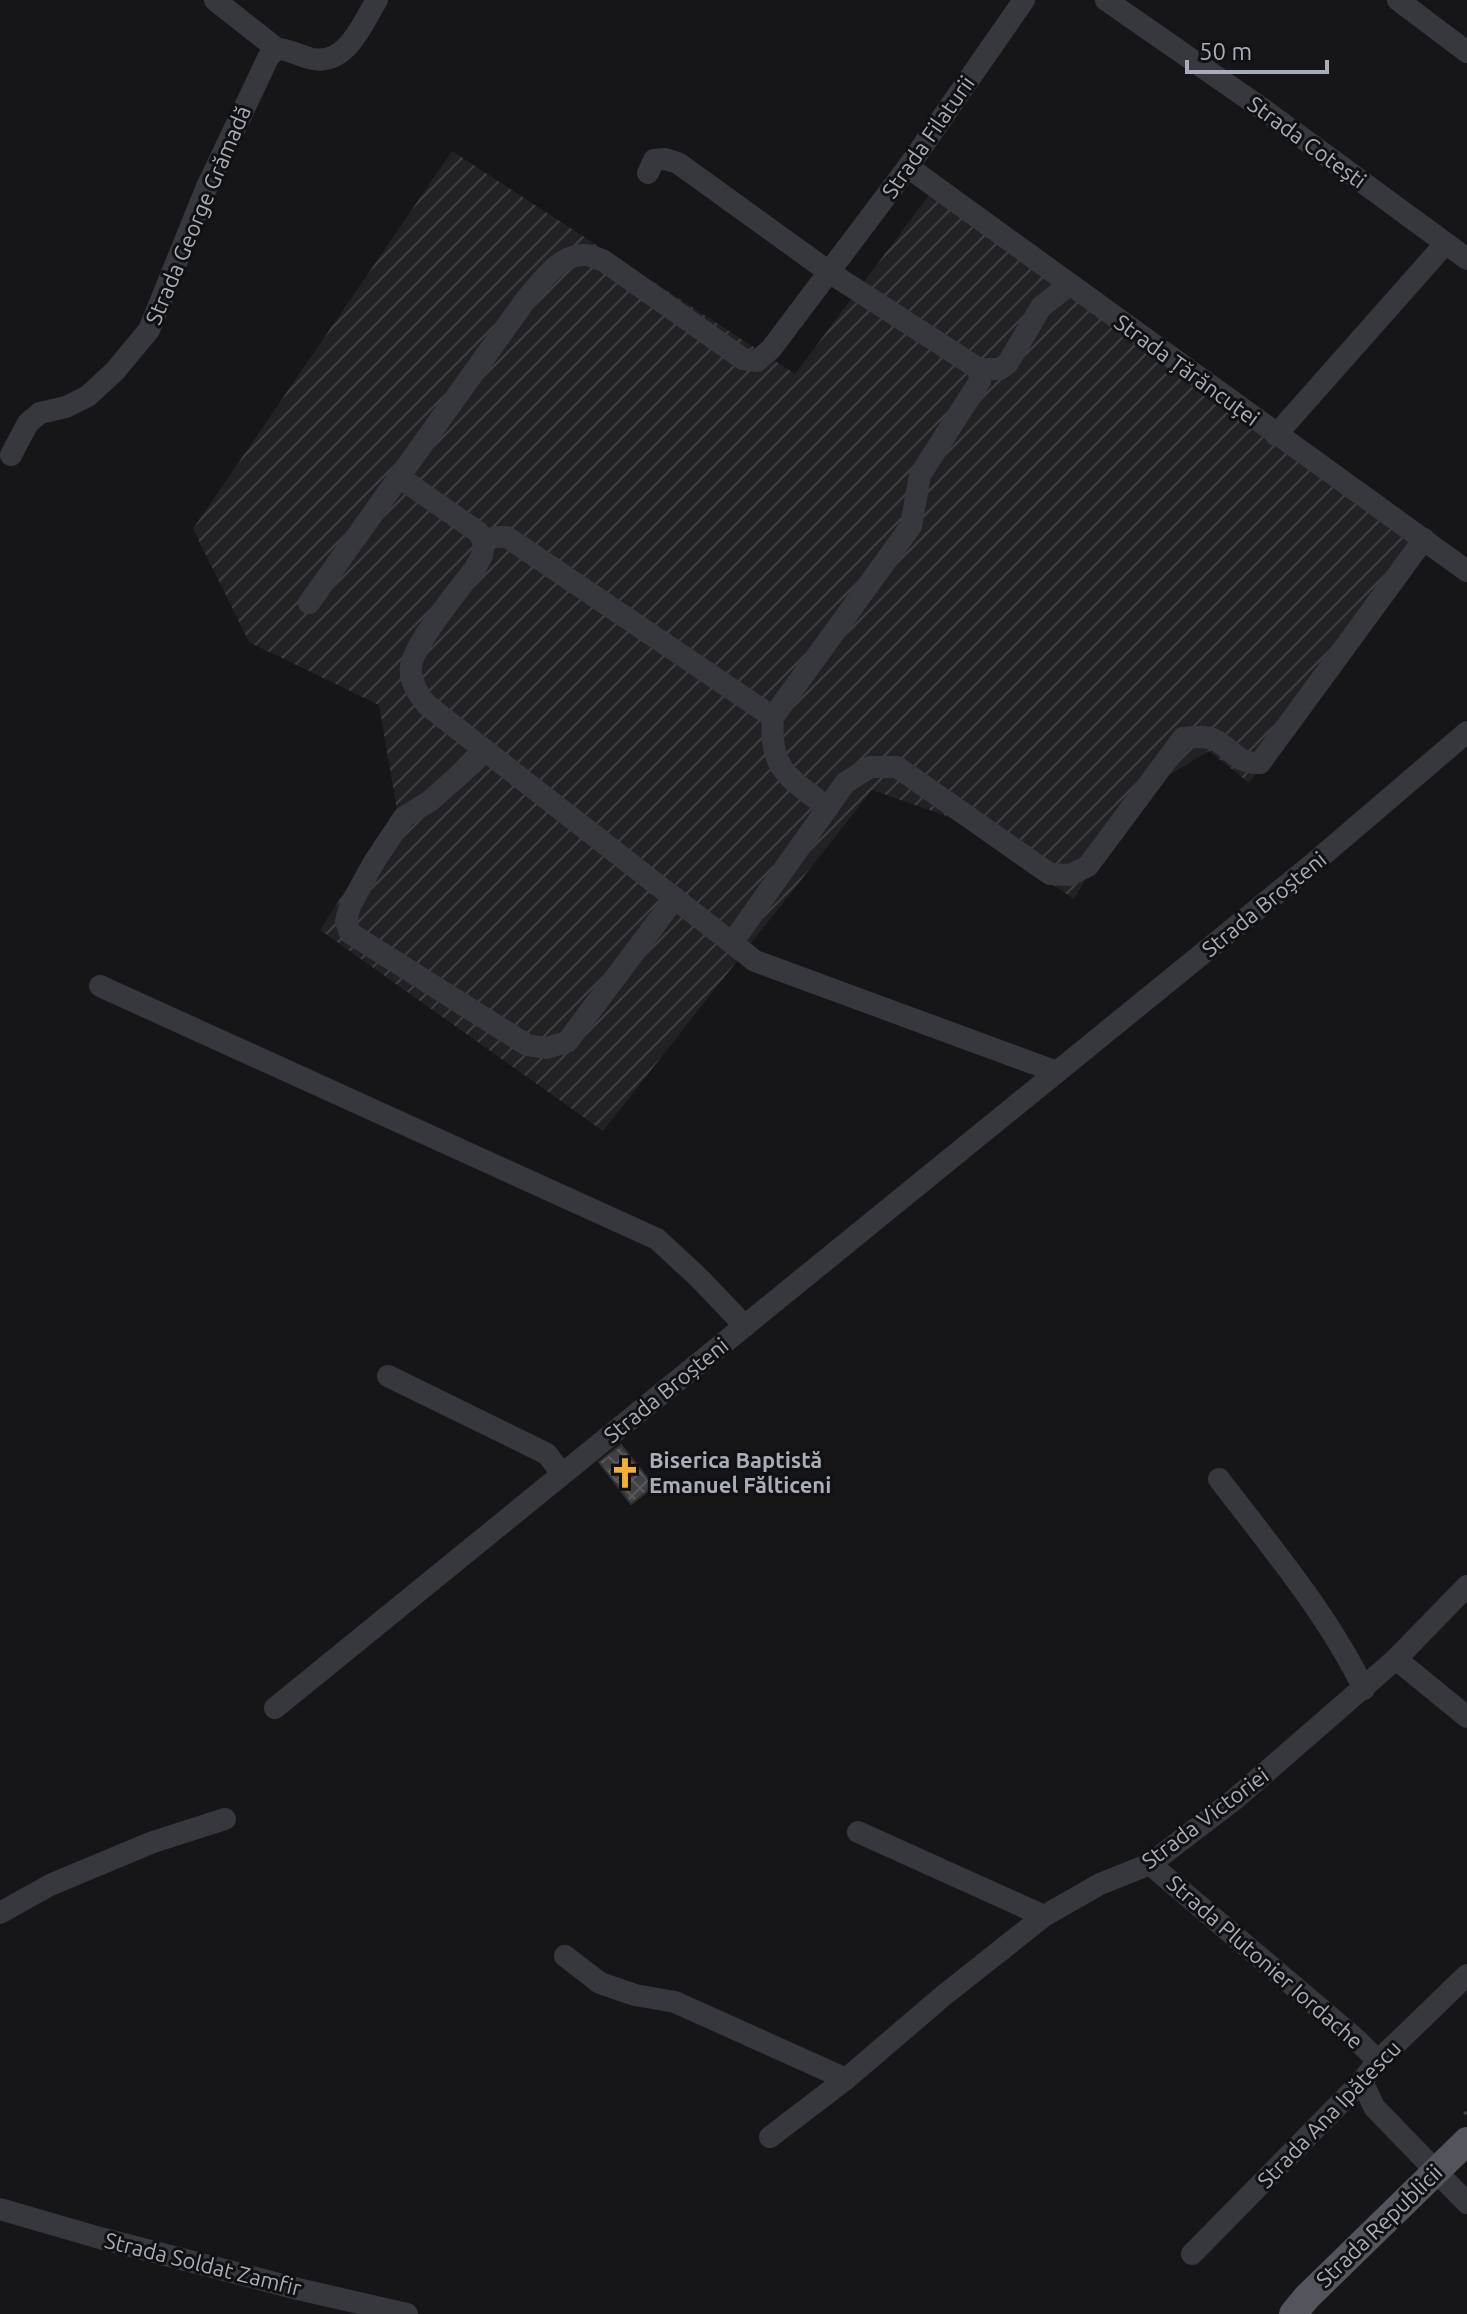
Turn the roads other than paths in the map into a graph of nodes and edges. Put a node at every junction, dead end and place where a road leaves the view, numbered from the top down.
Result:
1 (215, 0) edge
2 (377, 0) edge
3 (1024, 0) edge
4 (1106, 0) edge
5 (1398, 0) edge
6 (277, 49) junction
7 (1467, 52) edge
8 (908, 167) junction
9 (648, 173) dead end
10 (1445, 244) junction
11 (1467, 259) edge
12 (829, 272) junction
13 (1069, 285) junction
14 (979, 369) junction
15 (1276, 435) junction
16 (11, 455) dead end
17 (399, 477) junction
18 (1424, 539) junction
19 (484, 541) junction
20 (1467, 571) edge
21 (309, 603) dead end
22 (773, 717) junction
23 (1467, 732) edge
24 (483, 749) junction
25 (828, 808) junction
26 (675, 898) junction
27 (732, 943) junction
28 (100, 986) dead end
29 (1057, 1072) junction
30 (745, 1326) junction
31 (388, 1376) dead end
32 (562, 1474) junction
33 (1219, 1479) dead end
34 (1467, 1586) edge
35 (1396, 1659) junction
36 (1364, 1689) junction
37 (275, 1708) dead end
38 (1467, 1717) edge
39 (225, 1819) dead end
40 (858, 1832) dead end
41 (1150, 1864) junction
42 (0, 1913) edge
43 (1044, 1916) junction
44 (565, 1956) dead end
45 (1467, 1975) edge
46 (1378, 2061) junction
47 (846, 2079) junction
48 (1362, 2081) junction
49 (1466, 2122) edge
50 (770, 2137) dead end
51 (1434, 2171) junction
52 (1467, 2203) edge
53 (0, 2209) edge
54 (1192, 2254) dead end
55 (407, 2314) edge
56 (1293, 2314) edge

1 - 6 street
2 - 6 street
3 - 8 street, Strada Filaturii
4 - 10 street, Strada Cotești
5 - 7 street
6 - 16 street, Strada George Grămadă
8 - 12 street, Strada Filaturii
8 - 13 street, Strada Țărăncuței
9 - 12 street
10 - 11 street, Strada Cotești
10 - 15 street
12 - 14 street
12 - 17 street, Strada Filaturii
13 - 14 street
13 - 15 street, Strada Țărăncuței
14 - 22 street
15 - 18 street, Strada Țărăncuței
17 - 19 street
17 - 21 street
18 - 20 street, Strada Țărăncuței
18 - 25 street
19 - 22 street
19 - 24 street
22 - 25 street
23 - 29 street, Strada Broșteni
24 - 26 street
24 - 26 street
25 - 27 street
26 - 27 street
27 - 29 street
28 - 30 street
29 - 30 street, Strada Broșteni
30 - 32 street, Strada Broșteni
31 - 32 street
32 - 37 street, Strada Broșteni
33 - 36 street
34 - 35 street, Strada Victoriei
35 - 36 street, Strada Victoriei
35 - 38 street
36 - 41 street, Strada Victoriei
39 - 42 street
40 - 43 street
41 - 43 street, Strada Victoriei
41 - 46 street, Strada Plutonier Iordache
43 - 47 street, Strada Victoriei
44 - 47 street
45 - 46 street, Strada Ana Ipătescu
46 - 48 street, Strada Ana Ipătescu
47 - 50 street, Strada Victoriei
48 - 51 street
48 - 54 street, Strada Ana Ipătescu
49 - 51 main road, Strada Republicii
51 - 52 street
51 - 56 main road, Strada Republicii
53 - 55 street, Strada Soldat Zamfir

